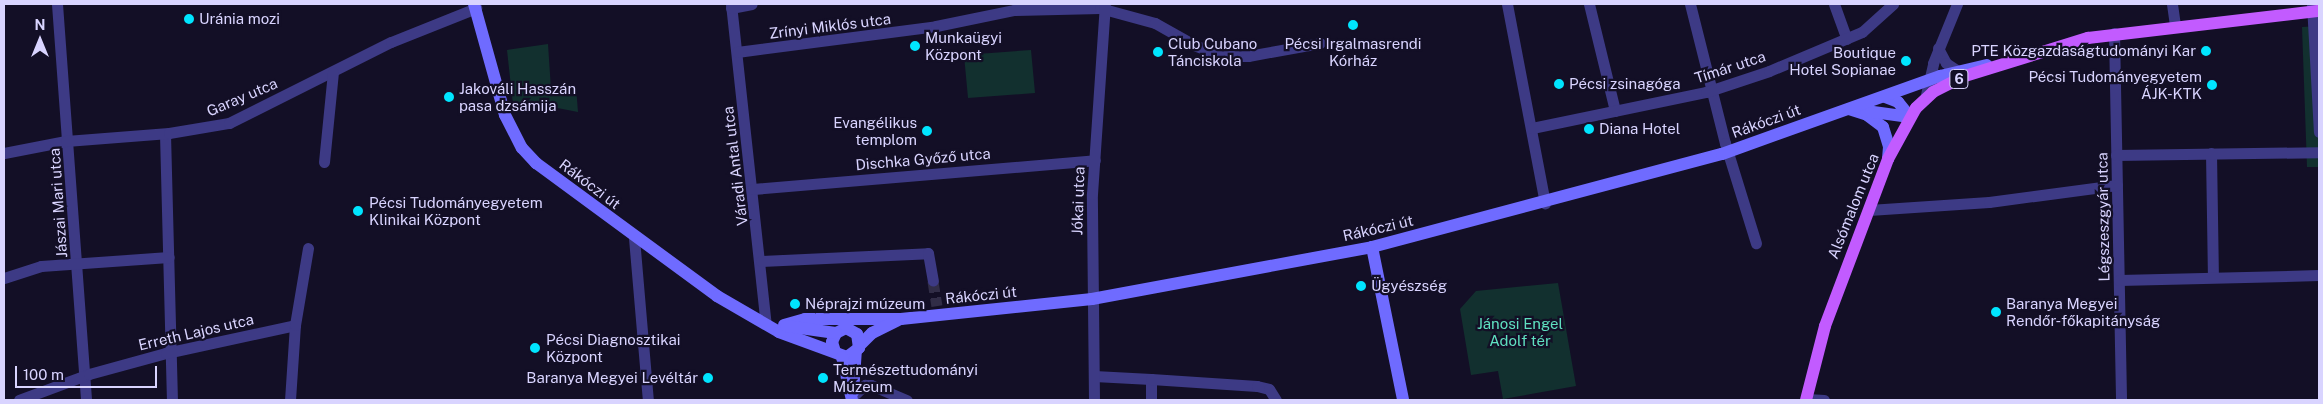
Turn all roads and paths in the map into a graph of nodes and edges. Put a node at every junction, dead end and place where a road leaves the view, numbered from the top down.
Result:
1 (57, 4) edge
2 (752, 4) edge
3 (1507, 4) edge
4 (1590, 4) edge
5 (1690, 4) edge
6 (1834, 4) edge
7 (1893, 4) edge
8 (1957, 4) edge
9 (2172, 4) edge
10 (475, 6) edge
11 (731, 6) edge
12 (1105, 7) edge
13 (2315, 9) edge
14 (2175, 26) junction
15 (2114, 32) junction
16 (1847, 39) junction
17 (1320, 43) dead end
18 (1938, 48) junction
19 (737, 52) junction
20 (1997, 66) junction
21 (1958, 71) junction
22 (333, 72) junction
23 (1927, 81) junction
24 (1712, 91) junction
25 (1885, 97) junction
26 (1925, 99) junction
27 (1849, 109) junction
28 (1615, 111) junction
29 (1910, 117) junction
30 (1532, 128) junction
31 (2319, 132) edge
32 (165, 134) junction
33 (69, 141) junction
34 (2319, 152) edge
35 (4, 153) edge
36 (1728, 153) junction
37 (2211, 153) junction
38 (2116, 155) junction
39 (1888, 159) junction
40 (1095, 160) junction
41 (324, 162) dead end
42 (2117, 185) junction
43 (753, 189) junction
44 (1545, 203) junction
45 (1869, 210) junction
46 (634, 238) junction
47 (1756, 243) dead end
48 (1372, 247) junction
49 (308, 248) dead end
50 (169, 257) junction
51 (761, 261) junction
52 (77, 264) junction
53 (2319, 276) edge
54 (4, 278) edge
55 (2214, 278) junction
56 (2119, 280) junction
57 (933, 281) tunnel mouth
58 (1092, 299) junction
59 (887, 319) junction
60 (901, 319) junction
61 (766, 324) junction
62 (295, 325) junction
63 (784, 325) junction
64 (852, 330) junction
65 (836, 333) junction
66 (858, 349) junction
67 (170, 352) junction
68 (838, 354) junction
69 (85, 375) junction
70 (1094, 376) junction
71 (1151, 379) junction
72 (852, 399) edge
73 (1806, 399) edge
74 (20, 400) edge
75 (86, 400) edge
76 (172, 400) edge
77 (290, 400) edge
78 (648, 400) edge
79 (907, 400) edge
80 (1094, 400) edge
81 (1151, 400) edge
82 (1276, 400) edge
83 (1403, 400) edge
84 (1824, 400) edge
85 (2121, 400) edge

1 - 33 street, Jászai Mari utca
2 - 11 street
3 - 30 street
4 - 28 street
5 - 24 street
6 - 16 street
7 - 16 street, Tímár utca
8 - 18 street
9 - 14 street
10 - 22 street, Garay utca
10 - 46 street, Rákóczi út
11 - 19 street, Váradi Antal utca
12 - 17 street, Zrínyi Miklós utca
12 - 19 street, Zrínyi Miklós utca
12 - 40 street, Jókai utca
13 - 14 main road, Rákóczi út / 6
13 - 31 street
14 - 15 main road, Rákóczi út / 6
15 - 20 main road, Rákóczi út / 6
15 - 38 street, Légszeszgyár utca
16 - 24 street, Tímár utca
18 - 21 street
18 - 23 street
19 - 43 street, Váradi Antal utca
20 - 21 street, Rákóczi út
20 - 26 main road, Rákóczi út / 6
21 - 23 street, Rákóczi út
22 - 32 street, Garay utca
22 - 41 street
23 - 25 street, Rákóczi út
23 - 26 street
24 - 28 street, Tímár utca
24 - 36 street
25 - 27 street, Rákóczi út
25 - 29 street
26 - 29 main road, Rákóczi út / 6
27 - 29 street, Rákóczi út
27 - 36 street, Rákóczi út
27 - 39 street
28 - 30 street, Tímár utca
29 - 39 main road, Alsómalom utca / 6
30 - 44 street
32 - 33 street, Garay utca
32 - 50 street
33 - 35 street, Garay utca
33 - 52 street, Jászai Mari utca
34 - 37 street
36 - 44 street, Rákóczi út
36 - 47 street
37 - 38 street
37 - 55 street
38 - 42 street, Légszeszgyár utca
39 - 45 main road, Alsómalom utca / 6
40 - 43 street, Dischka Győző utca
40 - 58 street, Jókai utca
42 - 45 street
42 - 56 street, Légszeszgyár utca
43 - 51 street, Váradi Antal utca
44 - 48 street, Rákóczi út
45 - 73 main road, Alsómalom utca / 6
46 - 61 street, Rákóczi út
46 - 78 street
48 - 58 street, Rákóczi út
48 - 83 street
49 - 62 street
50 - 52 street
50 - 67 street
51 - 57 street
51 - 61 street, Váradi Antal utca
52 - 54 street
52 - 69 street, Jászai Mari utca
53 - 55 street
55 - 56 street
56 - 85 street, Légszeszgyár utca
58 - 60 street, Rákóczi út
58 - 70 street, Jókai utca
59 - 60 street, Rákóczi út
59 - 63 street, Rákóczi út
59 - 64 street, Rákóczi út
60 - 66 street, Rákóczi út
61 - 63 street, Rákóczi út
61 - 68 street, Rákóczi út
62 - 67 street, Erreth Lajos utca
62 - 77 street
63 - 65 street, Rákóczi út
64 - 65 street
64 - 66 street
65 - 68 street
66 - 68 street
66 - 72 street
67 - 69 street, Erreth Lajos utca
67 - 76 street
68 - 72 street
69 - 74 street, Erreth Lajos utca
69 - 75 street, Jászai Mari utca
70 - 71 street
70 - 80 street, Jókai utca
71 - 81 street
71 - 82 street
72 - 79 street
73 - 84 street

